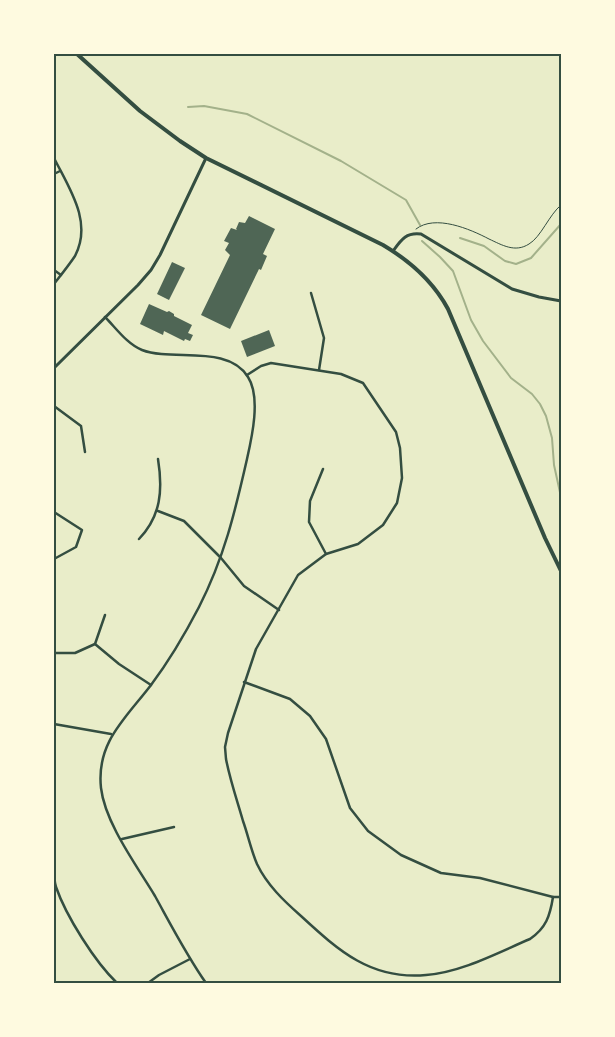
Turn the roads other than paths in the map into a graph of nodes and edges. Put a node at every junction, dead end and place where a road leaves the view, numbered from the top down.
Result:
1 (77, 54) edge
2 (54, 158) edge
3 (206, 158) junction
4 (60, 171) junction
5 (54, 174) edge
6 (393, 251) junction
7 (54, 270) edge
8 (61, 275) junction
9 (54, 284) edge
10 (311, 293) dead end
11 (561, 301) edge
12 (105, 317) junction
13 (54, 368) edge
14 (319, 370) junction
15 (247, 375) junction
16 (54, 406) edge
17 (85, 452) dead end
18 (158, 459) dead end
19 (323, 469) dead end
20 (158, 511) junction
21 (54, 512) edge
22 (139, 539) dead end
23 (326, 554) junction
24 (221, 558) junction
25 (54, 559) edge
26 (561, 571) edge
27 (279, 610) junction
28 (105, 615) dead end
29 (95, 644) junction
30 (54, 653) edge
31 (243, 682) junction
32 (151, 685) junction
33 (54, 724) edge
34 (112, 734) junction
35 (174, 827) dead end
36 (122, 839) junction
37 (54, 867) edge
38 (55, 885) edge
39 (553, 897) junction
40 (561, 897) edge
41 (190, 958) junction
42 (118, 983) edge
43 (148, 983) edge
44 (206, 983) edge

1 - 3 main road
2 - 4 street
3 - 6 main road
3 - 12 street
4 - 5 street
4 - 8 street
6 - 11 street
6 - 26 main road
7 - 8 street
8 - 9 street
10 - 14 street
12 - 13 street
12 - 15 street
14 - 15 street
14 - 23 street
15 - 24 street
16 - 17 street
18 - 20 street
19 - 23 street
20 - 22 street
20 - 24 street
21 - 25 street
23 - 27 street
24 - 27 street
24 - 32 street
27 - 31 street
28 - 29 street
29 - 30 street
29 - 32 street
31 - 39 street
31 - 39 street
32 - 34 street
33 - 34 street
34 - 36 street
35 - 36 street
36 - 41 street
37 - 38 street
38 - 42 street
39 - 40 street
41 - 43 street
41 - 44 street

